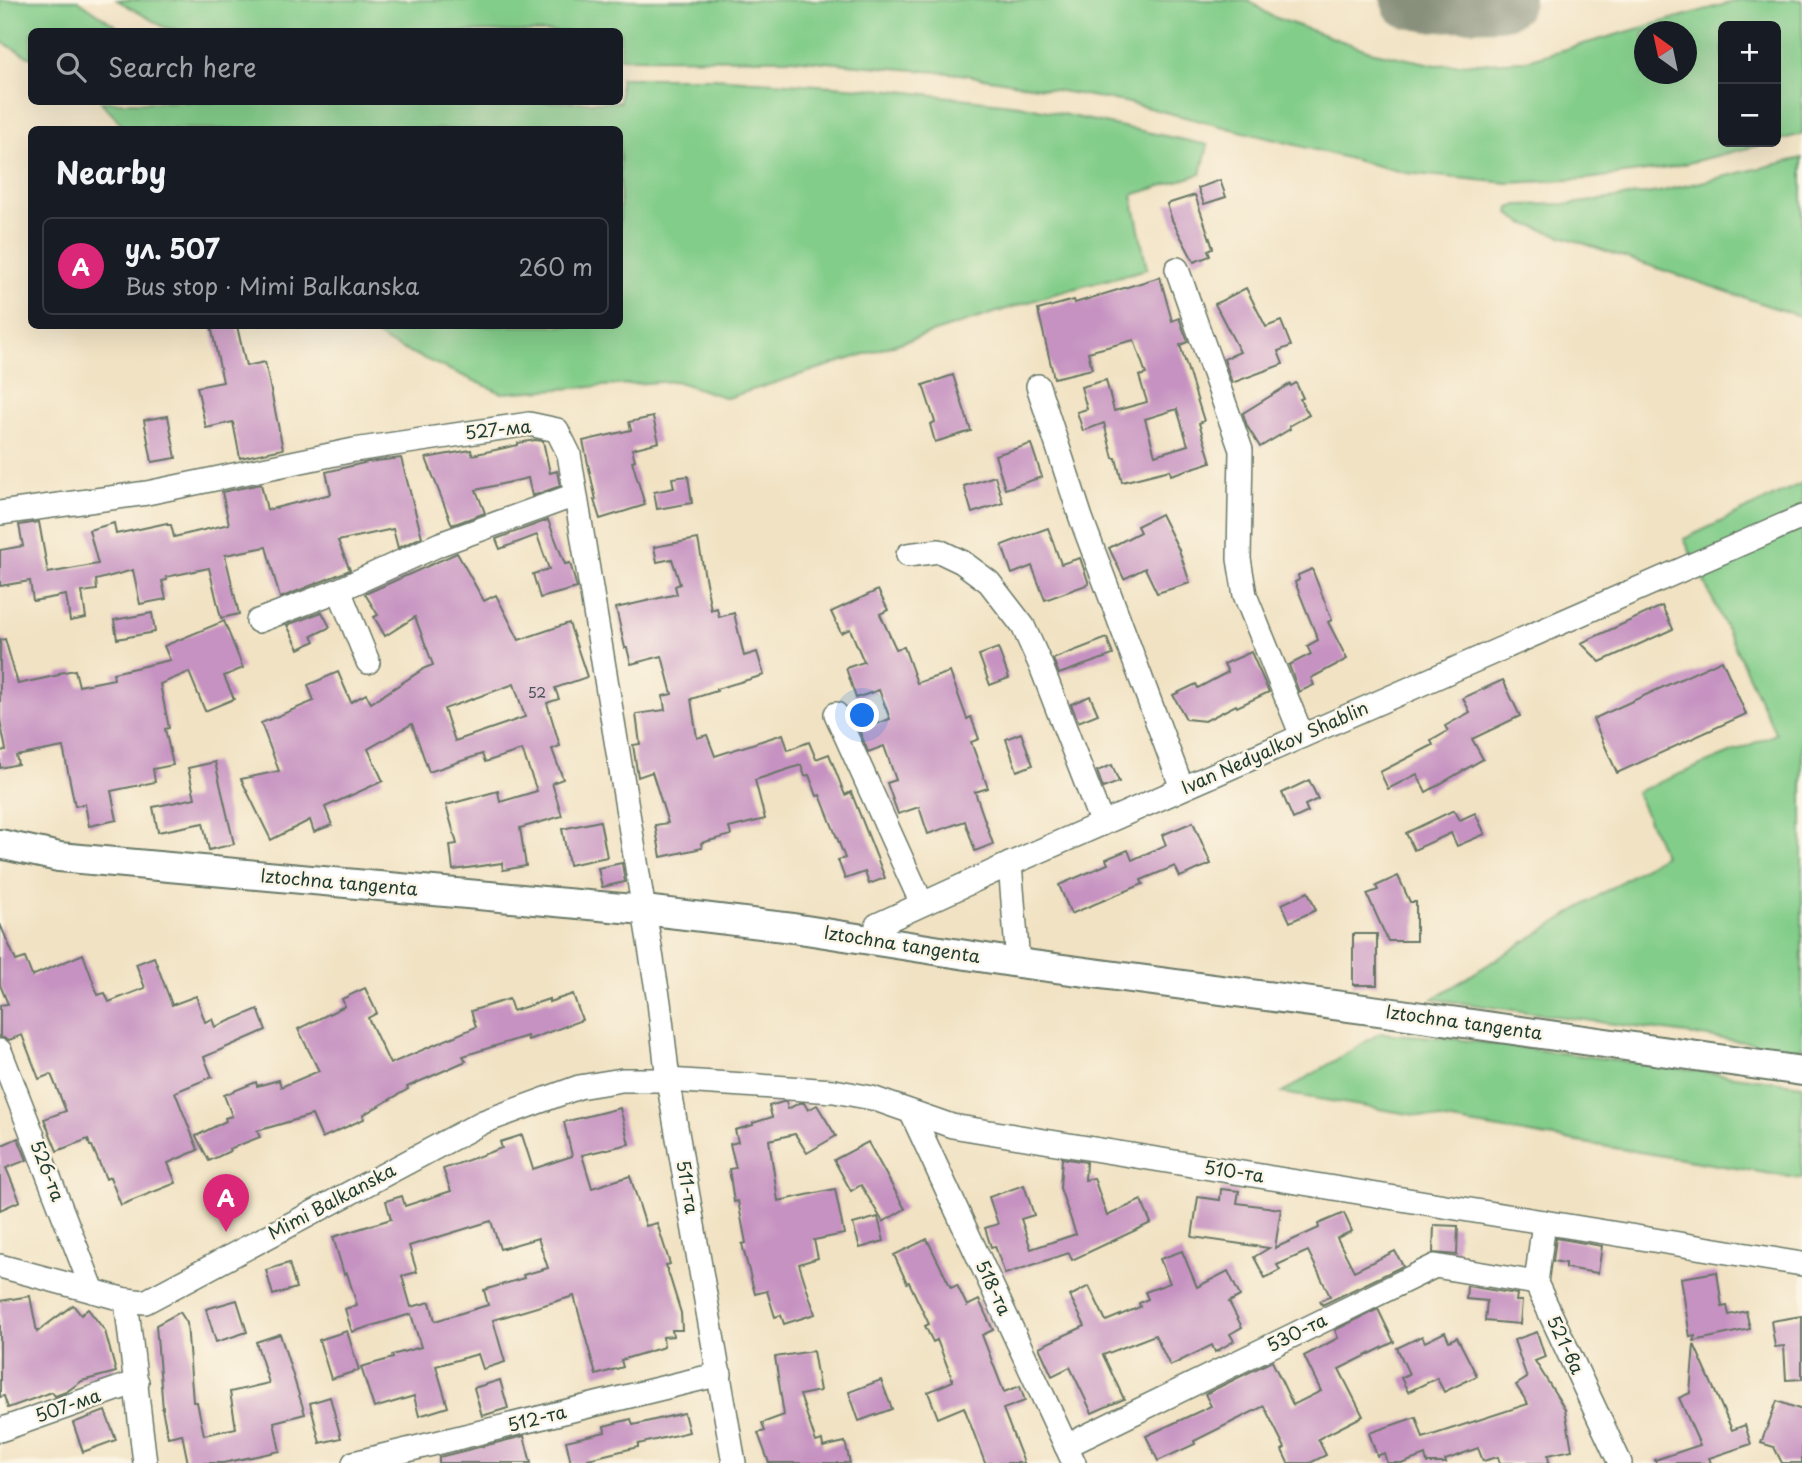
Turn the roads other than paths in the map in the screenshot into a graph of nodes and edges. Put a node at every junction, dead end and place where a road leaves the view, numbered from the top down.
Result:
1 (1177, 269) dead end
2 (1038, 386) dead end
3 (575, 495) junction
4 (0, 513) edge
5 (1802, 517) edge
6 (908, 555) dead end
7 (339, 590) junction
8 (258, 621) dead end
9 (368, 662) dead end
10 (836, 714) dead end
11 (1302, 736) junction
12 (1182, 788) junction
13 (1102, 824) junction
14 (0, 844) edge
15 (1010, 864) junction
16 (922, 904) junction
17 (644, 910) junction
18 (877, 925) dead end
19 (1018, 963) junction
20 (0, 1051) edge
21 (1802, 1071) edge
22 (668, 1080) junction
23 (912, 1114) junction
24 (1544, 1222) junction
25 (1802, 1264) edge
26 (0, 1266) edge
27 (1536, 1283) junction
28 (93, 1291) junction
29 (126, 1300) junction
30 (720, 1374) junction
31 (137, 1382) junction
32 (0, 1430) edge
33 (1070, 1455) edge
34 (145, 1463) edge
35 (354, 1463) edge
36 (734, 1463) edge
37 (1618, 1463) edge

1 - 11 street
2 - 12 street
3 - 4 street, 527-ма
3 - 7 street
3 - 17 street, 527-ма
5 - 11 street, Ivan Nedyalkov Shablin
6 - 13 street
7 - 8 street
7 - 9 street
10 - 16 street
11 - 12 street, Ivan Nedyalkov Shablin
12 - 13 street, Ivan Nedyalkov Shablin
13 - 15 street, Ivan Nedyalkov Shablin
14 - 17 street, Iztochna tangenta
15 - 16 street, Ivan Nedyalkov Shablin
15 - 19 street
16 - 18 street, Ivan Nedyalkov Shablin
17 - 19 street, Iztochna tangenta
17 - 22 street, 511-та
19 - 21 street, Iztochna tangenta
20 - 28 street, 526-та
22 - 23 street, 510-та
22 - 29 street, Mimi Balkanska
22 - 30 street, 511-та
23 - 24 street, 510-та
23 - 33 street, 518-та
24 - 25 street, 510-та
24 - 27 street
26 - 28 street, Mimi Balkanska
27 - 33 street, 530-та
27 - 37 street, 521-ва
28 - 29 street, Mimi Balkanska
29 - 31 street
30 - 35 street, 512-та
30 - 36 street, 511-та
31 - 32 street, 507-ма
31 - 34 street

